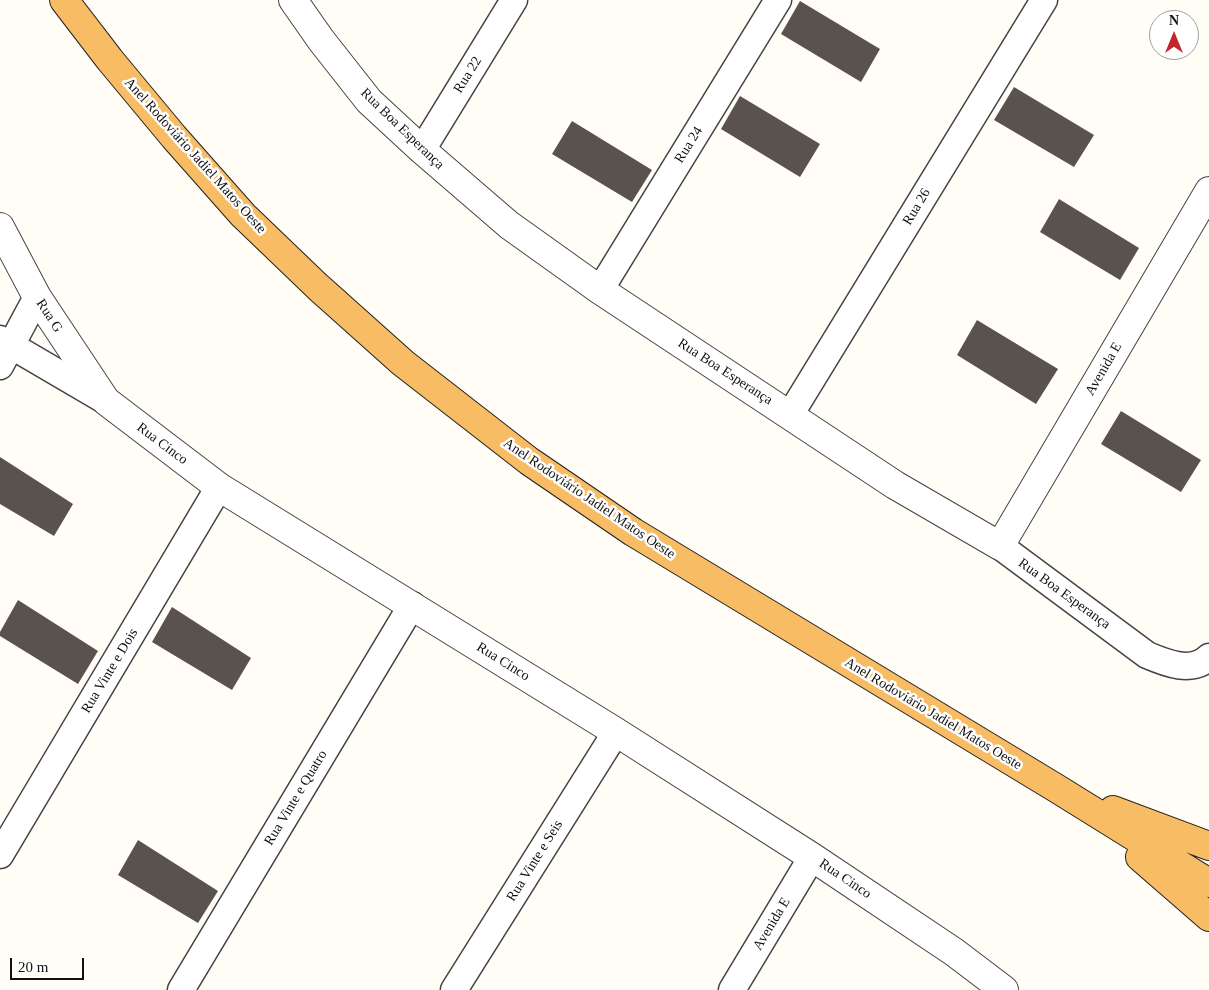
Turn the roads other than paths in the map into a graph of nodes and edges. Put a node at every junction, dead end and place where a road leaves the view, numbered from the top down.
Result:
1 (64, 0) edge
2 (293, 0) edge
3 (514, 0) edge
4 (778, 0) edge
5 (1044, 0) edge
6 (422, 150) junction
7 (1209, 191) edge
8 (0, 227) edge
9 (600, 290) junction
10 (37, 297) junction
11 (4, 350) edge
12 (106, 401) junction
13 (790, 414) junction
14 (219, 487) junction
15 (1000, 546) junction
16 (412, 605) junction
17 (1209, 657) edge
18 (616, 732) junction
19 (1056, 788) junction
20 (1209, 846) edge
21 (0, 855) edge
22 (812, 857) junction
23 (1209, 883) edge
24 (1209, 918) edge
25 (180, 990) edge
26 (454, 990) edge
27 (732, 990) edge
28 (1004, 990) edge

1 - 19 highway, Anel Rodoviário Jadiel Matos Oeste
2 - 6 street, Rua Boa Esperança
3 - 6 street, Rua 22
4 - 9 street, Rua 24
5 - 13 street, Rua 26
6 - 9 street, Rua Boa Esperança
7 - 15 street, Avenida E
8 - 10 street, Rua G
9 - 13 street, Rua Boa Esperança
10 - 11 street
10 - 12 street, Rua G
11 - 12 street, Rua Cinco
12 - 14 street, Rua Cinco
13 - 15 street, Rua Boa Esperança
14 - 16 street, Rua Cinco
14 - 21 street, Rua Vinte e Dois
15 - 17 street, Rua Boa Esperança
16 - 18 street, Rua Cinco
16 - 25 street, Rua Vinte e Quatro
18 - 22 street, Rua Cinco
18 - 26 street, Rua Vinte e Seis
19 - 20 highway
19 - 23 highway, Anel Rodoviário Jadiel Matos Oeste
19 - 24 highway
22 - 27 street, Avenida E
22 - 28 street, Rua Cinco

